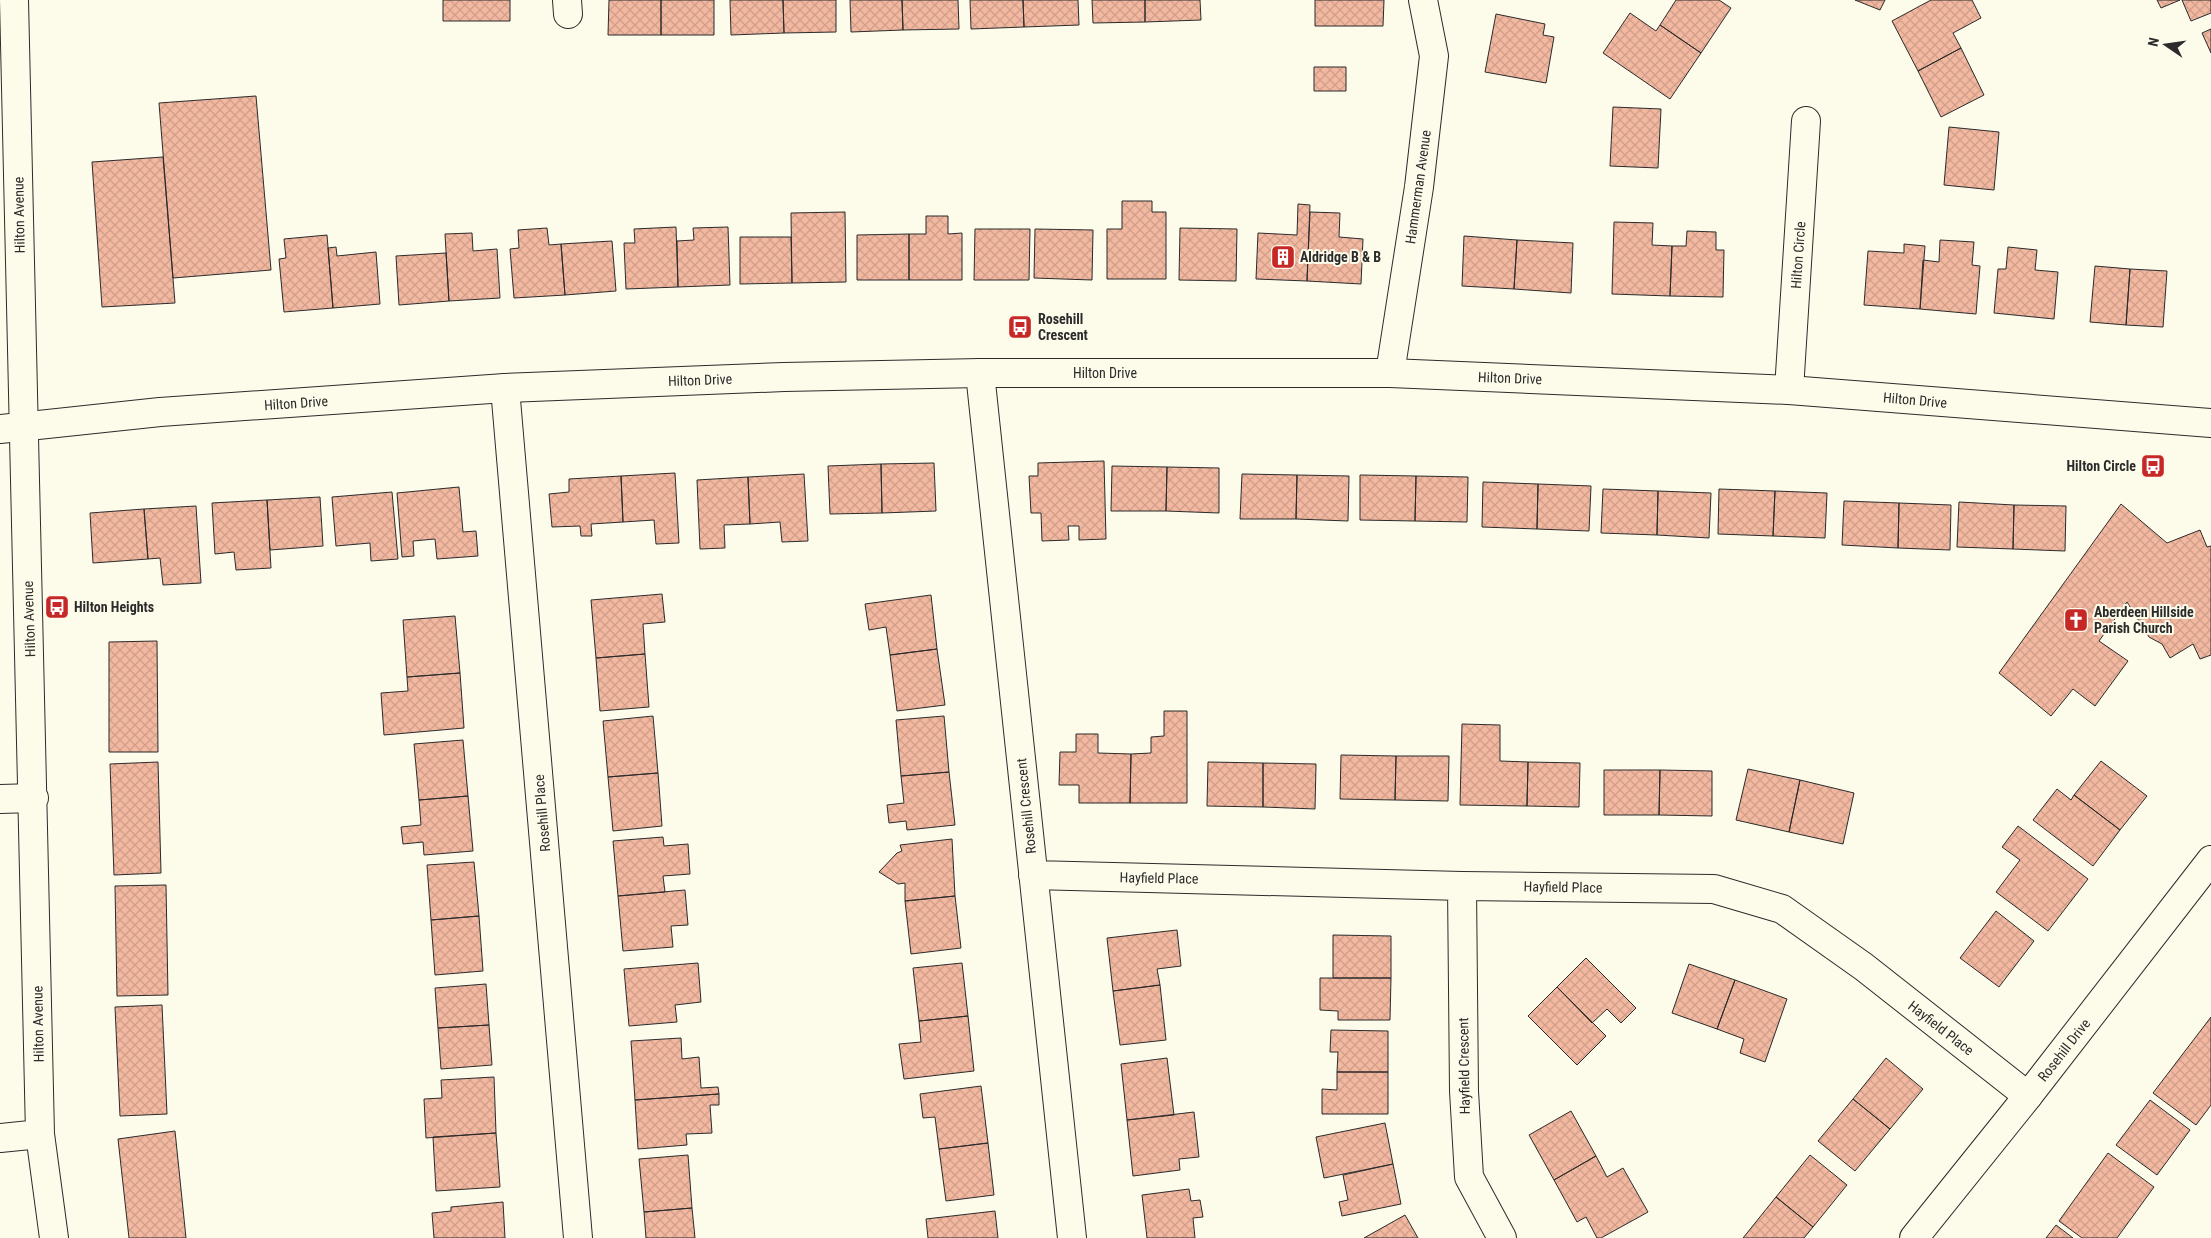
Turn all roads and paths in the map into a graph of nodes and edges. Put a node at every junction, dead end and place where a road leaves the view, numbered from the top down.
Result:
1 (14, 0) edge
2 (1423, 0) edge
3 (1806, 121) dead end
4 (980, 373) junction
5 (1390, 373) junction
6 (505, 388) junction
7 (1789, 390) junction
8 (2211, 423) edge
9 (12, 428) edge
10 (34, 798) junction
11 (0, 799) edge
12 (2211, 860) edge
13 (1033, 876) junction
14 (1462, 886) junction
15 (2028, 1096) junction
16 (40, 1134) junction
17 (0, 1138) edge
18 (54, 1238) edge
19 (578, 1238) edge
20 (1072, 1238) edge
21 (1502, 1238) edge
22 (1914, 1238) edge

1 - 9 street, Hilton Avenue
2 - 5 street, Hammerman Avenue
3 - 7 street, Hilton Circle
4 - 5 street, Hilton Drive
4 - 6 street, Hilton Drive
4 - 13 street, Rosehill Crescent
5 - 7 street, Hilton Drive
6 - 9 street, Hilton Drive
6 - 19 street, Rosehill Place
7 - 8 street, Hilton Drive
9 - 10 street, Hilton Avenue
10 - 11 street
10 - 16 street, Hilton Avenue
12 - 15 street, Rosehill Drive
13 - 14 street, Hayfield Place
13 - 20 street, Rosehill Crescent
14 - 15 street, Hayfield Place
14 - 21 street, Hayfield Crescent
15 - 22 street, Rosehill Drive
16 - 17 street
16 - 18 street, Hilton Avenue

